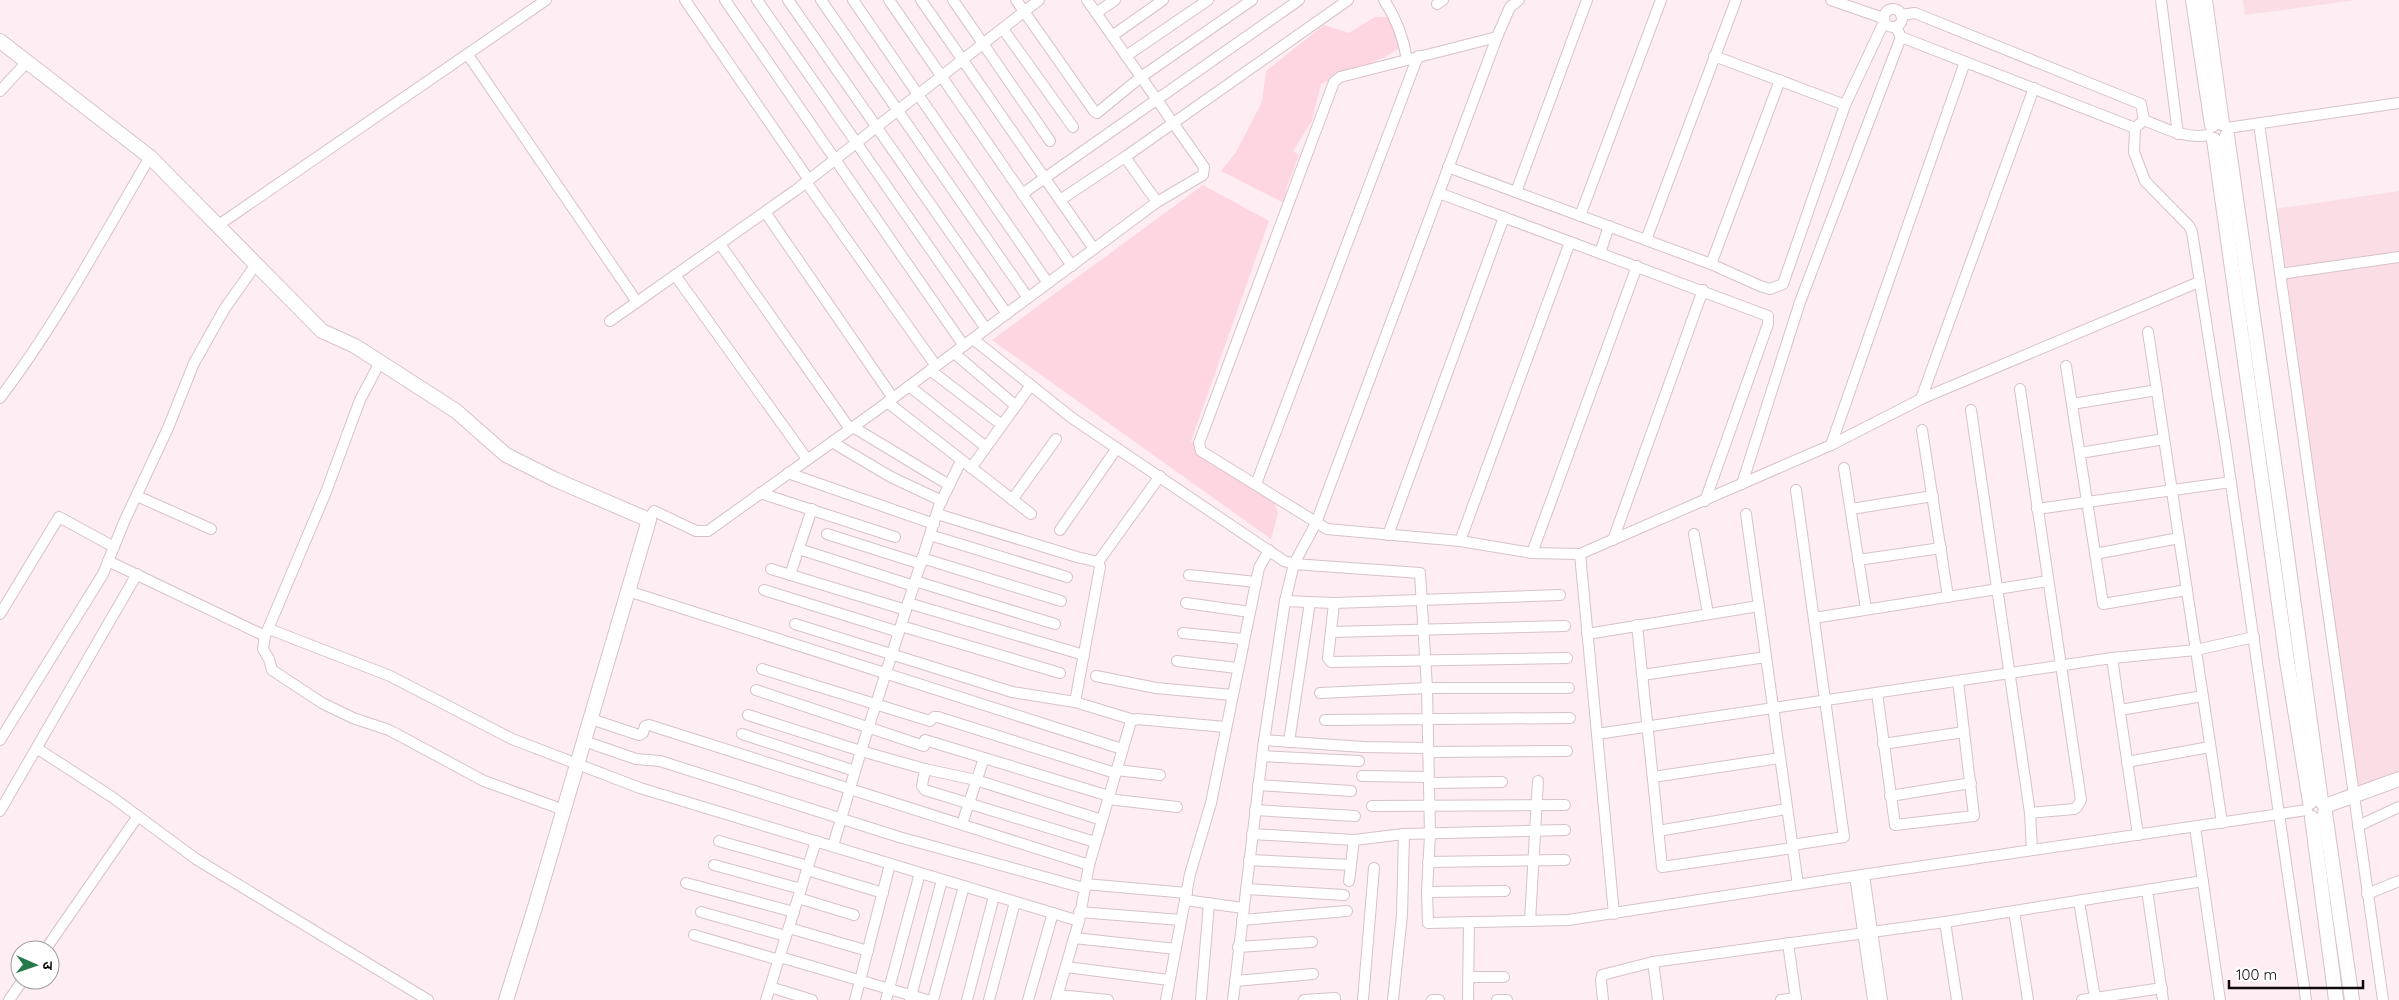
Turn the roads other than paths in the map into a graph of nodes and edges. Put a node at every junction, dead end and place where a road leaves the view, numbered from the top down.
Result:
1 (546, 0) edge
2 (685, 0) edge
3 (725, 0) edge
4 (757, 0) edge
5 (788, 0) edge
6 (821, 0) edge
7 (853, 0) edge
8 (889, 0) edge
9 (921, 0) edge
10 (953, 0) edge
11 (1016, 0) edge
12 (1039, 0) edge
13 (1087, 0) edge
14 (1114, 0) edge
15 (1163, 0) edge
16 (1208, 0) edge
17 (1252, 0) edge
18 (1300, 0) edge
19 (1348, 0) edge
20 (1519, 0) edge
21 (1587, 0) edge
22 (1661, 0) edge
23 (1736, 0) edge
24 (1831, 0) edge
25 (2160, 0) edge
26 (2193, 0) edge
27 (2205, 0) edge
28 (1387, 1) edge
29 (1024, 12) junction
30 (1096, 13) junction
31 (1902, 15) junction
32 (1883, 20) junction
33 (1003, 29) junction
34 (1898, 32) junction
35 (1112, 36) junction
36 (1497, 37) junction
37 (0, 41) edge
38 (984, 44) junction
39 (468, 55) junction
40 (1126, 56) junction
41 (1418, 56) junction
42 (1714, 56) junction
43 (1407, 59) junction
44 (963, 61) junction
45 (27, 62) junction
46 (1966, 62) junction
47 (942, 77) junction
48 (1141, 77) junction
49 (1780, 80) junction
50 (2034, 88) junction
51 (0, 91) edge
52 (919, 95) junction
53 (1157, 101) junction
54 (2399, 103) edge
55 (1845, 104) junction
56 (898, 111) junction
57 (2144, 120) junction
58 (1173, 123) junction
59 (2259, 124) junction
60 (1073, 126) dead end
61 (877, 128) junction
62 (2135, 128) junction
63 (2218, 131) junction
64 (2178, 134) junction
65 (1050, 141) dead end
66 (856, 144) junction
67 (150, 156) junction
68 (1125, 157) junction
69 (834, 160) junction
70 (1448, 167) junction
71 (1045, 178) junction
72 (808, 181) junction
73 (1516, 192) junction
74 (1022, 194) junction
75 (1439, 194) junction
76 (1060, 200) junction
77 (1157, 202) junction
78 (765, 212) junction
79 (1580, 216) junction
80 (1504, 217) junction
81 (217, 226) junction
82 (1609, 226) junction
83 (1646, 240) junction
84 (1570, 242) junction
85 (720, 244) junction
86 (1094, 249) junction
87 (1600, 253) junction
88 (2399, 257) edge
89 (257, 263) junction
90 (1711, 264) junction
91 (1072, 266) junction
92 (1636, 266) junction
93 (2280, 274) junction
94 (675, 275) junction
95 (2199, 282) junction
96 (1048, 283) junction
97 (1703, 290) junction
98 (1028, 298) junction
99 (637, 302) junction
100 (1007, 314) junction
101 (610, 321) dead end
102 (986, 330) junction
103 (2148, 332) dead end
104 (973, 339) junction
105 (964, 346) junction
106 (954, 353) junction
107 (380, 362) junction
108 (2066, 366) dead end
109 (933, 368) junction
110 (909, 386) junction
111 (1031, 386) junction
112 (2020, 389) dead end
113 (2157, 390) junction
114 (0, 398) edge
115 (1921, 399) junction
116 (890, 400) junction
117 (2072, 404) junction
118 (1016, 406) junction
119 (1972, 410) dead end
120 (1002, 425) junction
121 (851, 428) junction
122 (1922, 430) dead end
123 (1056, 439) dead end
124 (2164, 439) junction
125 (832, 442) junction
126 (1831, 445) junction
127 (986, 447) junction
128 (1117, 448) junction
129 (2080, 453) junction
130 (807, 459) junction
131 (961, 461) junction
132 (970, 468) junction
133 (1844, 468) dead end
134 (788, 473) junction
135 (1160, 476) junction
136 (2231, 482) junction
137 (1256, 484) junction
138 (1742, 484) junction
139 (949, 485) junction
140 (1796, 490) dead end
141 (2172, 490) junction
142 (760, 492) junction
143 (137, 496) junction
144 (1933, 496) junction
145 (1012, 500) junction
146 (1705, 500) junction
147 (942, 501) junction
148 (2087, 502) junction
149 (1851, 509) junction
150 (2037, 509) junction
151 (812, 510) junction
152 (1031, 514) dead end
153 (1746, 514) dead end
154 (935, 519) junction
155 (649, 520) junction
156 (1316, 523) junction
157 (211, 530) dead end
158 (1060, 530) dead end
159 (827, 534) dead end
160 (1388, 534) junction
161 (1694, 534) dead end
162 (930, 535) junction
163 (895, 537) dead end
164 (2179, 538) junction
165 (1614, 540) junction
166 (1460, 542) junction
167 (114, 547) junction
168 (1940, 548) junction
169 (799, 549) junction
170 (1269, 550) junction
171 (1532, 553) junction
172 (1580, 554) junction
173 (2095, 554) junction
174 (1858, 560) junction
175 (108, 561) junction
176 (922, 561) junction
177 (1098, 562) junction
178 (1294, 564) junction
179 (771, 568) dead end
180 (137, 574) junction
181 (790, 575) junction
182 (1189, 576) dead end
183 (1067, 578) dead end
184 (2048, 581) junction
185 (1256, 582) junction
186 (914, 583) junction
187 (1997, 589) junction
188 (764, 590) dead end
189 (2187, 590) junction
190 (628, 591) junction
191 (1560, 596) dead end
192 (1948, 596) junction
193 (1420, 600) junction
194 (1061, 601) dead end
195 (1285, 601) junction
196 (1310, 602) junction
197 (1186, 603) dead end
198 (1334, 604) junction
199 (1759, 606) junction
200 (907, 607) junction
201 (1866, 609) junction
202 (1250, 612) junction
203 (0, 614) edge
204 (1708, 614) junction
205 (1814, 618) junction
206 (795, 624) dead end
207 (1055, 624) dead end
208 (1565, 626) dead end
209 (1637, 626) junction
210 (900, 629) junction
211 (1423, 629) junction
212 (267, 632) junction
213 (1330, 632) junction
214 (1183, 633) dead end
215 (1588, 634) junction
216 (2254, 637) junction
217 (1243, 640) junction
218 (2196, 650) junction
219 (892, 654) junction
220 (1084, 655) junction
221 (1766, 656) junction
222 (1567, 658) dead end
223 (2112, 658) junction
224 (1425, 659) junction
225 (1177, 661) dead end
226 (2060, 666) junction
227 (1237, 668) junction
228 (762, 669) dead end
229 (1060, 673) dead end
230 (885, 674) junction
231 (2009, 674) junction
232 (1642, 675) junction
233 (1096, 676) dead end
234 (1958, 681) junction
235 (1427, 688) junction
236 (1569, 688) dead end
237 (756, 690) dead end
238 (1320, 693) dead end
239 (1877, 693) junction
240 (1232, 695) junction
241 (2203, 696) junction
242 (1825, 701) junction
243 (1075, 702) junction
244 (875, 705) junction
245 (1773, 708) junction
246 (2120, 710) junction
247 (748, 715) dead end
248 (1570, 718) dead end
249 (591, 719) junction
250 (1134, 720) junction
251 (1325, 720) dead end
252 (1427, 720) junction
253 (868, 727) junction
254 (1225, 727) junction
255 (1647, 727) junction
256 (1964, 732) junction
257 (742, 734) dead end
258 (1597, 734) junction
259 (0, 740) edge
260 (1264, 740) junction
261 (584, 741) junction
262 (1289, 742) junction
263 (1884, 744) junction
264 (2210, 747) junction
265 (38, 749) junction
266 (1122, 749) junction
267 (1428, 750) junction
268 (861, 751) junction
269 (1567, 751) dead end
270 (1262, 756) junction
271 (984, 758) junction
272 (1780, 758) junction
273 (1359, 761) dead end
274 (2127, 762) junction
275 (578, 763) junction
276 (926, 769) junction
277 (855, 771) junction
278 (1116, 771) junction
279 (1160, 775) dead end
280 (1362, 776) dead end
281 (1652, 777) junction
282 (2399, 779) edge
283 (976, 780) junction
284 (1429, 780) junction
285 (1538, 781) dead end
286 (1502, 782) dead end
287 (1971, 783) junction
288 (1258, 785) junction
289 (850, 788) junction
290 (1352, 791) dead end
291 (1890, 796) junction
292 (2353, 796) junction
293 (1108, 797) junction
294 (969, 803) junction
295 (1536, 805) junction
296 (1565, 805) dead end
297 (1372, 806) dead end
298 (1177, 807) dead end
299 (1429, 807) junction
300 (2317, 808) junction
301 (2399, 808) edge
302 (1788, 809) junction
303 (564, 810) junction
304 (1255, 810) junction
305 (0, 811) edge
306 (2030, 813) junction
307 (2279, 814) junction
308 (138, 816) junction
309 (1355, 816) dead end
310 (841, 819) junction
311 (1102, 820) junction
312 (2222, 823) junction
313 (962, 824) junction
314 (2358, 826) junction
315 (2195, 827) junction
316 (1565, 830) dead end
317 (1535, 831) junction
318 (1658, 831) junction
319 (1252, 834) junction
320 (1404, 834) junction
321 (1430, 834) junction
322 (2138, 835) junction
323 (1354, 840) junction
324 (719, 841) dead end
325 (816, 841) junction
326 (1095, 842) junction
327 (833, 846) junction
328 (1793, 847) junction
329 (2032, 850) junction
330 (1249, 860) junction
331 (1533, 860) junction
332 (1565, 860) dead end
333 (1428, 862) junction
334 (890, 864) junction
335 (714, 865) dead end
336 (1089, 865) junction
337 (1351, 865) junction
338 (808, 868) junction
339 (1374, 868) dead end
340 (920, 873) junction
341 (1859, 875) junction
342 (942, 880) junction
343 (1349, 881) dead end
344 (2203, 881) junction
345 (2399, 881) edge
346 (686, 883) dead end
347 (1798, 885) junction
348 (964, 886) junction
349 (1084, 886) junction
350 (1246, 889) junction
351 (2147, 890) junction
352 (1505, 891) dead end
353 (1427, 892) junction
354 (883, 893) junction
355 (799, 894) junction
356 (1344, 894) dead end
357 (2367, 894) junction
358 (994, 896) junction
359 (1186, 896) junction
360 (2079, 901) junction
361 (1015, 902) junction
362 (1209, 904) junction
363 (1243, 908) junction
364 (1347, 911) dead end
365 (2014, 911) junction
366 (701, 912) dead end
367 (794, 912) junction
368 (1053, 913) junction
369 (1614, 914) junction
370 (854, 915) dead end
371 (1079, 917) junction
372 (1181, 920) junction
373 (1242, 920) junction
374 (1530, 921) junction
375 (1470, 922) junction
376 (1946, 922) junction
377 (788, 932) junction
378 (1868, 932) junction
379 (694, 935) dead end
380 (1074, 938) junction
381 (51, 940) edge
382 (1312, 942) dead end
383 (1788, 943) junction
384 (1238, 948) junction
385 (1176, 949) junction
386 (868, 950) junction
387 (779, 958) junction
388 (1653, 962) junction
389 (1066, 967) junction
390 (1313, 974) dead end
391 (1469, 977) junction
392 (1504, 977) dead end
393 (860, 980) junction
394 (1170, 980) junction
395 (1235, 981) junction
396 (770, 987) junction
397 (2162, 988) junction
398 (890, 989) junction
399 (1057, 997) edge
400 (910, 998) edge
401 (1335, 998) dead end
402 (2095, 998) junction
403 (1796, 999) edge
404 (428, 1000) edge
405 (506, 1000) edge
406 (766, 1000) edge
407 (812, 1000) edge
408 (855, 1000) edge
409 (886, 1000) edge
410 (927, 1000) edge
411 (934, 1000) edge
412 (967, 1000) edge
413 (989, 1000) edge
414 (1028, 1000) edge
415 (1108, 1000) edge
416 (1166, 1000) edge
417 (1201, 1000) edge
418 (1233, 1000) edge
419 (1304, 1000) edge
420 (1363, 1000) edge
421 (1393, 1000) edge
422 (1432, 1000) edge
423 (1439, 1000) edge
424 (1468, 1000) edge
425 (1497, 1000) edge
426 (1507, 1000) edge
427 (1603, 1000) edge
428 (1658, 1000) edge
429 (1781, 1000) edge
430 (1873, 1000) edge
431 (1882, 1000) edge
432 (1957, 1000) edge
433 (2028, 1000) edge
434 (2082, 1000) edge
435 (2163, 1000) edge
436 (2220, 1000) edge
437 (2306, 1000) edge
438 (2336, 1000) edge
439 (2352, 1000) edge
440 (2382, 1000) edge

1 - 39 street
2 - 72 street
3 - 69 street
4 - 66 street
5 - 61 street
6 - 56 street
7 - 52 street
8 - 47 street
9 - 44 street
10 - 38 street
11 - 29 street
12 - 29 street
13 - 30 street
14 - 30 street
15 - 35 street
16 - 40 street
17 - 48 street
18 - 53 street
19 - 58 street
20 - 36 street
21 - 73 street
22 - 79 street
23 - 42 street
24 - 32 street
25 - 64 street
26 - 63 street
27 - 63 street
28 - 43 street
29 - 33 street
29 - 48 street
30 - 35 street
31 - 32 street
31 - 34 street
31 - 57 street
32 - 34 street
32 - 55 street
33 - 38 street
33 - 60 street
34 - 46 street
34 - 138 street
35 - 40 street
36 - 41 street
36 - 70 street
37 - 45 street
38 - 44 street
38 - 65 street
39 - 81 street
39 - 99 street
40 - 48 street
41 - 43 street
41 - 137 street
42 - 49 street
42 - 83 street
43 - 137 street
44 - 47 street
44 - 71 street
45 - 51 street
45 - 67 street
46 - 50 street
46 - 126 street
47 - 52 street
47 - 74 street
48 - 53 street
49 - 55 street
49 - 90 street
50 - 62 street
50 - 115 street
52 - 56 street
52 - 96 street
53 - 58 street
53 - 71 street
54 - 59 street
55 - 90 street
56 - 61 street
56 - 98 street
57 - 62 street
57 - 64 street
58 - 68 street
58 - 77 street
59 - 63 street
59 - 93 street
61 - 66 street
61 - 100 street
62 - 95 street
63 - 64 street
63 - 300 street
66 - 69 street
66 - 102 street
67 - 81 street
67 - 114 street
68 - 76 street
68 - 77 street
69 - 72 street
69 - 105 street
70 - 73 street
70 - 75 street
71 - 74 street
71 - 76 street
72 - 78 street
72 - 109 street
73 - 79 street
74 - 91 street
75 - 80 street
75 - 156 street
76 - 86 street
77 - 86 street
78 - 85 street
78 - 116 street
79 - 82 street
80 - 84 street
80 - 160 street
81 - 89 street
82 - 83 street
82 - 87 street
83 - 90 street
84 - 87 street
84 - 166 street
85 - 94 street
85 - 121 street
86 - 91 street
87 - 92 street
88 - 93 street
89 - 107 street
89 - 143 street
91 - 96 street
92 - 97 street
92 - 171 street
93 - 292 street
94 - 99 street
94 - 130 street
95 - 115 street
95 - 136 street
96 - 98 street
97 - 146 street
97 - 165 street
98 - 100 street
99 - 101 street
100 - 102 street
102 - 104 street
103 - 113 street
104 - 105 street
104 - 111 street
105 - 106 street
106 - 109 street
106 - 118 street
107 - 155 street
107 - 212 street
108 - 117 street
109 - 110 street
109 - 120 street
110 - 116 street
110 - 127 street
111 - 118 street
111 - 128 street
112 - 150 street
113 - 117 street
113 - 124 street
115 - 126 street
116 - 121 street
116 - 131 street
117 - 129 street
118 - 120 street
119 - 187 street
120 - 127 street
121 - 125 street
121 - 139 street
122 - 144 street
123 - 145 street
124 - 129 street
124 - 141 street
125 - 130 street
125 - 147 street
126 - 138 street
127 - 132 street
128 - 135 street
128 - 158 street
129 - 148 street
130 - 134 street
131 - 132 street
131 - 139 street
132 - 145 street
133 - 149 street
134 - 142 street
134 - 154 street
135 - 170 street
135 - 177 street
136 - 141 street
136 - 216 street
137 - 156 street
138 - 146 street
139 - 147 street
140 - 205 street
141 - 148 street
141 - 164 street
142 - 151 street
142 - 155 street
143 - 157 street
143 - 167 street
144 - 149 street
144 - 168 street
145 - 152 street
146 - 165 street
147 - 154 street
148 - 150 street
148 - 173 street
149 - 174 street
150 - 184 street
151 - 163 street
151 - 169 street
153 - 199 street
154 - 162 street
154 - 177 street
155 - 190 street
156 - 160 street
156 - 178 street
159 - 176 street
160 - 166 street
161 - 204 street
162 - 176 street
162 - 183 street
164 - 173 street
164 - 189 street
165 - 172 street
166 - 171 street
167 - 175 street
167 - 203 street
168 - 174 street
168 - 192 street
169 - 181 street
169 - 186 street
170 - 178 street
170 - 185 street
171 - 172 street
172 - 215 street
173 - 189 street
174 - 201 street
175 - 180 street
175 - 259 street
176 - 186 street
176 - 194 street
177 - 220 street
178 - 193 street
178 - 195 street
179 - 181 street
180 - 212 street
180 - 265 street
181 - 200 street
182 - 185 street
184 - 187 street
184 - 226 street
185 - 202 street
186 - 200 street
186 - 207 street
187 - 192 street
187 - 231 street
188 - 210 street
189 - 218 street
190 - 230 street
190 - 249 street
191 - 193 street
192 - 201 street
193 - 198 street
193 - 211 street
195 - 196 street
195 - 260 street
196 - 198 street
196 - 262 street
197 - 202 street
198 - 213 street
199 - 204 street
199 - 221 street
200 - 210 street
200 - 220 street
201 - 205 street
202 - 217 street
204 - 209 street
205 - 242 street
206 - 219 street
208 - 211 street
209 - 215 street
209 - 232 street
210 - 219 street
210 - 229 street
211 - 213 street
211 - 224 street
212 - 275 street
212 - 303 street
213 - 224 street
214 - 217 street
215 - 258 street
216 - 218 street
216 - 307 street
217 - 227 street
218 - 223 street
218 - 241 street
219 - 230 street
219 - 243 street
220 - 243 street
221 - 232 street
221 - 245 street
222 - 224 street
223 - 226 street
223 - 246 street
224 - 235 street
225 - 227 street
226 - 231 street
226 - 306 street
227 - 240 street
228 - 244 street
230 - 244 street
230 - 266 street
231 - 234 street
231 - 306 street
232 - 255 street
233 - 240 street
234 - 239 street
234 - 256 street
235 - 236 street
235 - 238 street
235 - 252 street
237 - 253 street
239 - 242 street
239 - 263 street
240 - 254 street
241 - 246 street
241 - 264 street
242 - 245 street
242 - 328 street
243 - 250 street
244 - 253 street
244 - 278 street
245 - 255 street
245 - 272 street
246 - 274 street
247 - 268 street
248 - 252 street
249 - 261 street
249 - 289 street
250 - 254 street
250 - 266 street
251 - 252 street
252 - 267 street
253 - 268 street
253 - 271 street
254 - 359 street
255 - 258 street
255 - 281 street
256 - 263 street
256 - 287 street
257 - 277 street
258 - 369 street
260 - 262 street
260 - 270 street
261 - 275 street
261 - 310 street
262 - 267 street
263 - 291 street
264 - 274 street
264 - 312 street
265 - 305 street
265 - 308 street
266 - 278 street
267 - 269 street
267 - 284 street
268 - 276 street
268 - 277 street
270 - 273 street
270 - 288 street
271 - 283 street
271 - 293 street
272 - 281 street
272 - 302 street
274 - 322 street
275 - 303 street
275 - 325 street
276 - 283 street
276 - 294 street
277 - 289 street
278 - 279 street
278 - 293 street
280 - 284 street
281 - 318 street
282 - 292 street
283 - 294 street
283 - 311 street
284 - 286 street
284 - 299 street
285 - 295 street
287 - 291 street
287 - 291 street
288 - 290 street
288 - 304 street
289 - 310 street
289 - 313 street
292 - 300 street
292 - 314 street
293 - 298 street
293 - 311 street
294 - 313 street
294 - 326 street
295 - 296 street
295 - 299 street
295 - 317 street
297 - 299 street
299 - 321 street
300 - 307 street
300 - 438 street
300 - 439 street
301 - 314 street
302 - 318 street
302 - 328 street
303 - 405 street
304 - 309 street
304 - 319 street
306 - 329 street
307 - 312 street
307 - 437 street
308 - 381 street
308 - 404 street
310 - 327 street
310 - 349 street
311 - 326 street
312 - 315 street
313 - 336 street
314 - 357 street
315 - 322 street
315 - 344 street
316 - 317 street
317 - 321 street
317 - 331 street
318 - 328 street
319 - 323 street
319 - 330 street
320 - 321 street
320 - 323 street
320 - 421 street
321 - 333 street
322 - 329 street
323 - 337 street
324 - 338 street
325 - 327 street
325 - 338 street
326 - 336 street
327 - 334 street
328 - 347 street
329 - 341 street
330 - 337 street
330 - 350 street
331 - 332 street
331 - 333 street
331 - 374 street
333 - 353 street
334 - 340 street
334 - 354 street
335 - 355 street
336 - 349 street
337 - 343 street
338 - 354 street
338 - 355 street
339 - 420 street
340 - 342 street
340 - 398 street
341 - 347 street
341 - 378 street
342 - 348 street
342 - 400 street
344 - 351 street
344 - 436 street
345 - 357 street
346 - 367 street
347 - 369 street
348 - 358 street
348 - 411 street
349 - 359 street
349 - 371 street
350 - 356 street
350 - 363 street
351 - 360 street
351 - 397 street
352 - 353 street
353 - 375 street
354 - 386 street
355 - 367 street
355 - 370 street
357 - 440 street
358 - 361 street
358 - 412 street
359 - 362 street
359 - 372 street
360 - 365 street
360 - 402 street
361 - 368 street
361 - 413 street
362 - 363 street
362 - 417 street
363 - 373 street
364 - 373 street
365 - 376 street
365 - 433 street
366 - 377 street
367 - 377 street
368 - 371 street
368 - 414 street
369 - 374 street
371 - 372 street
371 - 380 street
372 - 385 street
373 - 384 street
374 - 375 street
375 - 391 street
376 - 378 street
376 - 432 street
377 - 386 street
377 - 387 street
378 - 383 street
378 - 430 street
378 - 431 street
379 - 387 street
380 - 385 street
380 - 389 street
382 - 384 street
383 - 388 street
383 - 403 street
384 - 395 street
385 - 394 street
386 - 393 street
387 - 393 street
387 - 396 street
388 - 427 street
388 - 428 street
389 - 394 street
389 - 399 street
390 - 395 street
391 - 392 street
391 - 424 street
393 - 398 street
393 - 408 street
394 - 416 street
395 - 418 street
396 - 406 street
396 - 407 street
397 - 402 street
397 - 435 street
398 - 400 street
398 - 409 street
399 - 415 street
400 - 410 street
401 - 419 street
402 - 434 street
403 - 429 street
422 - 423 street
425 - 426 street

